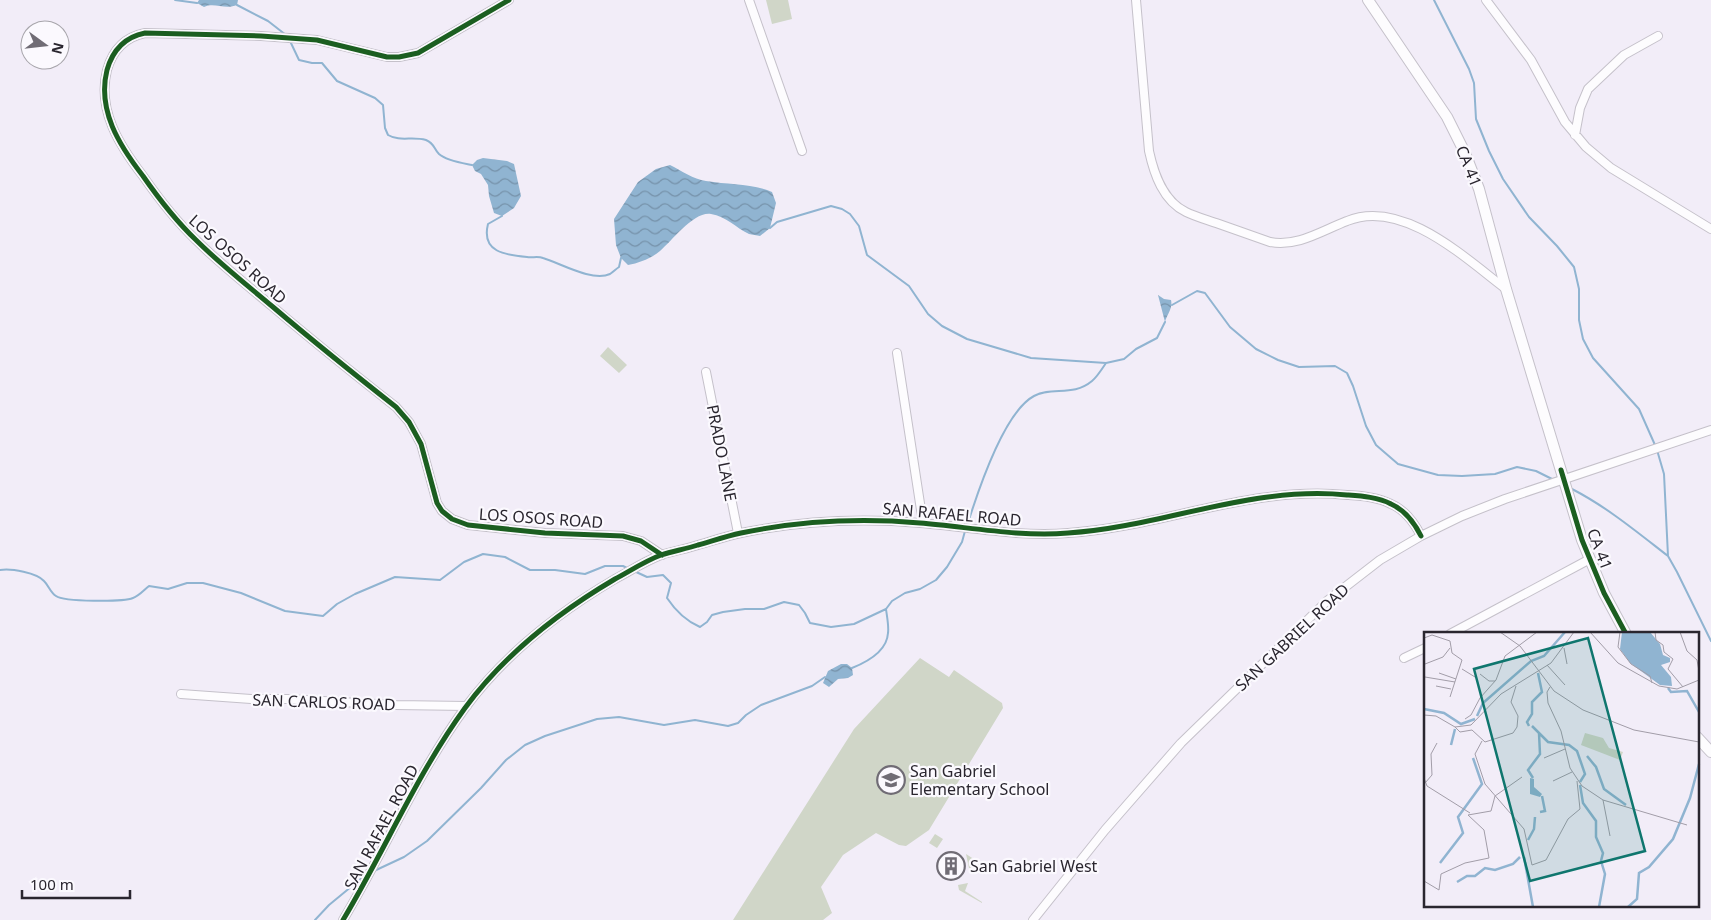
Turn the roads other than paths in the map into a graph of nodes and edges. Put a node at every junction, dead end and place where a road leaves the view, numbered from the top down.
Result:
1 (509, 0) edge
2 (749, 0) edge
3 (1136, 0) edge
4 (1368, 0) edge
5 (1486, 0) edge
6 (1658, 36) dead end
7 (1575, 135) junction
8 (802, 151) dead end
9 (1711, 230) edge
10 (1506, 289) junction
11 (897, 353) dead end
12 (706, 372) dead end
13 (1711, 430) edge
14 (1564, 480) junction
15 (923, 523) junction
16 (738, 534) junction
17 (1421, 536) junction
18 (662, 555) junction
19 (1590, 559) junction
20 (1454, 632) edge
21 (1625, 632) edge
22 (1424, 648) edge
23 (1404, 658) dead end
24 (181, 694) dead end
25 (467, 706) junction
26 (1698, 739) edge
27 (1711, 752) edge
28 (343, 920) edge
29 (1034, 920) edge

1 - 18 street, LOS OSOS ROAD
2 - 8 street
3 - 10 street
4 - 10 main road, CA 41 / CA 41
5 - 7 street
6 - 7 street
7 - 9 street
10 - 14 main road, CA 41 / CA 41
11 - 15 street
12 - 16 street, PRADO LANE
13 - 14 street, SAN GABRIEL ROAD
14 - 17 street, SAN GABRIEL ROAD
14 - 19 main road, CA 41 / CA 41
15 - 16 street, SAN RAFAEL ROAD
15 - 17 street, SAN RAFAEL ROAD
16 - 18 street, SAN RAFAEL ROAD
17 - 29 street, SAN GABRIEL ROAD
18 - 25 street, SAN RAFAEL ROAD
19 - 20 street
19 - 21 main road, CA 41 / CA 41
22 - 23 street
24 - 25 street, SAN CARLOS ROAD
25 - 28 street, SAN RAFAEL ROAD
26 - 27 main road

